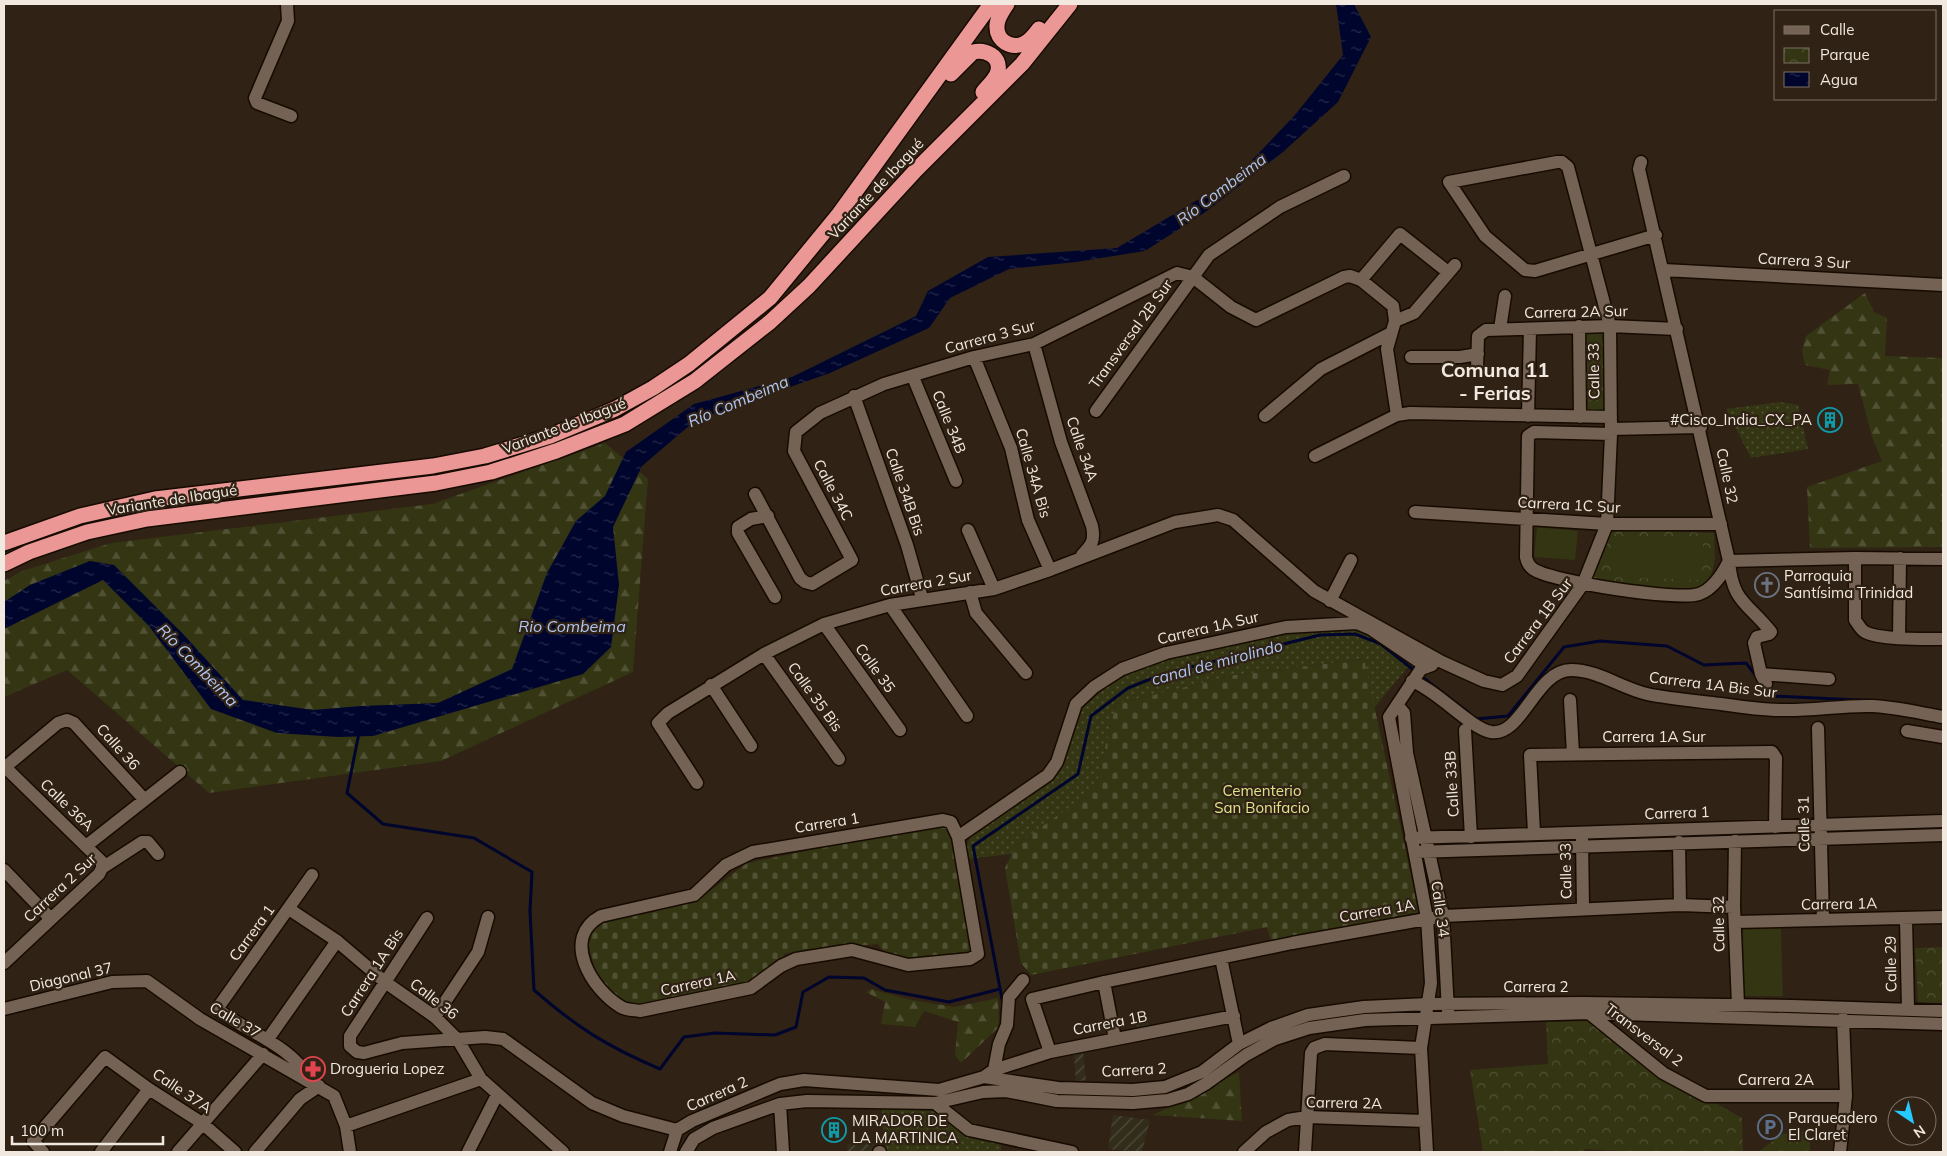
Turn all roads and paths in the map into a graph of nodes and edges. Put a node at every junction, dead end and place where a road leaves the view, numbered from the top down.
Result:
1 (287, 4) edge
2 (991, 4) edge
3 (1008, 4) edge
4 (1059, 4) edge
5 (1070, 4) edge
6 (291, 116) dead end
7 (906, 123) junction
8 (944, 142) junction
9 (1642, 162) dead end
10 (1344, 176) dead end
11 (1656, 236) junction
12 (1592, 254) junction
13 (1664, 270) junction
14 (1193, 277) junction
15 (1359, 279) junction
16 (1943, 285) edge
17 (1505, 296) dead end
18 (1395, 322) junction
19 (1579, 326) junction
20 (1610, 326) junction
21 (1530, 329) junction
22 (1676, 329) junction
23 (1500, 330) junction
24 (1389, 334) junction
25 (1034, 344) junction
26 (1478, 354) junction
27 (974, 356) junction
28 (1411, 357) dead end
29 (1477, 368) dead end
30 (913, 377) junction
31 (854, 396) junction
32 (1096, 411) dead end
33 (1397, 415) junction
34 (1265, 416) dead end
35 (1528, 416) junction
36 (1580, 417) junction
37 (1611, 426) junction
38 (1700, 427) junction
39 (796, 432) joint
40 (1315, 456) dead end
41 (956, 481) dead end
42 (755, 494) dead end
43 (1415, 512) dead end
44 (768, 516) junction
45 (1526, 519) junction
46 (1607, 524) junction
47 (1721, 524) junction
48 (968, 530) dead end
49 (4, 543) edge
50 (1078, 558) junction
51 (1855, 558) junction
52 (1900, 558) junction
53 (1943, 559) edge
54 (1351, 560) dead end
55 (1729, 561) junction
56 (4, 564) edge
57 (1050, 570) junction
58 (1583, 584) junction
59 (994, 588) junction
60 (970, 592) junction
61 (776, 597) dead end
62 (922, 598) junction
63 (1330, 601) junction
64 (890, 604) junction
65 (824, 624) junction
66 (1899, 638) junction
67 (1943, 639) edge
68 (764, 654) junction
69 (1442, 662) junction
70 (1026, 673) dead end
71 (1418, 674) junction
72 (1829, 679) dead end
73 (711, 685) junction
74 (1570, 700) dead end
75 (967, 716) dead end
76 (1943, 717) edge
77 (1818, 728) dead end
78 (900, 730) dead end
79 (1465, 730) dead end
80 (1907, 731) dead end
81 (1943, 737) edge
82 (751, 746) dead end
83 (1573, 754) junction
84 (840, 759) dead end
85 (4, 767) edge
86 (180, 772) dead end
87 (697, 783) dead end
88 (143, 798) junction
89 (1943, 822) edge
90 (1775, 827) junction
91 (1820, 831) junction
92 (1534, 833) junction
93 (1943, 835) edge
94 (958, 837) junction
95 (1471, 837) junction
96 (1418, 838) junction
97 (1582, 838) junction
98 (1736, 841) junction
99 (1679, 842) junction
100 (86, 846) junction
101 (1421, 852) junction
102 (158, 854) dead end
103 (102, 868) junction
104 (4, 870) edge
105 (312, 875) dead end
106 (1680, 905) junction
107 (1734, 907) junction
108 (1583, 908) junction
109 (289, 909) junction
110 (1443, 916) junction
111 (488, 917) dead end
112 (427, 918) dead end
113 (1427, 918) junction
114 (1943, 918) edge
115 (51, 919) junction
116 (1906, 919) junction
117 (1823, 920) junction
118 (1735, 922) junction
119 (337, 940) junction
120 (1221, 958) junction
121 (4, 963) edge
122 (1023, 980) dead end
123 (147, 981) joint
124 (385, 982) junction
125 (1104, 982) junction
126 (1428, 1004) junction
127 (1738, 1005) junction
128 (622, 1007) joint
129 (1908, 1008) junction
130 (4, 1009) edge
131 (217, 1010) joint
132 (1448, 1010) junction
133 (1943, 1011) edge
134 (1589, 1013) junction
135 (1234, 1016) junction
136 (435, 1017) junction
137 (1426, 1018) junction
138 (1843, 1019) junction
139 (1943, 1024) edge
140 (268, 1039) junction
141 (1115, 1039) junction
142 (458, 1040) junction
143 (1239, 1044) junction
144 (350, 1046) joint
145 (1421, 1048) junction
146 (1050, 1052) junction
147 (263, 1054) junction
148 (989, 1073) junction
149 (481, 1079) junction
150 (315, 1084) junction
151 (149, 1089) junction
152 (496, 1094) junction
153 (1706, 1096) joint
154 (1846, 1096) junction
155 (935, 1103) junction
156 (780, 1104) junction
157 (1307, 1117) junction
158 (1425, 1121) junction
159 (202, 1123) junction
160 (346, 1126) junction
161 (677, 1130) junction
162 (43, 1152) edge
163 (100, 1152) edge
164 (178, 1152) edge
165 (236, 1152) edge
166 (255, 1152) edge
167 (350, 1152) edge
168 (468, 1152) edge
169 (563, 1152) edge
170 (670, 1152) edge
171 (686, 1152) edge
172 (783, 1152) edge
173 (1066, 1152) edge
174 (1244, 1152) edge
175 (1306, 1152) edge
176 (1427, 1152) edge
177 (1840, 1152) edge

1 - 6 street
2 - 7 highway, Variante de Ibagué
3 - 4 highway
5 - 8 highway, Variante de Ibagué
7 - 8 highway
7 - 49 highway, Variante de Ibagué
8 - 56 highway, Variante de Ibagué
9 - 11 street, Calle 32
10 - 14 street, Transversal 2B Sur
11 - 12 street
11 - 13 street, Calle 32
12 - 12 street, Calle 33
12 - 20 street, Calle 33
13 - 16 street, Carrera 3 Sur
13 - 22 street, Calle 32
14 - 15 street
14 - 25 street, Carrera 3 Sur
14 - 32 street, Transversal 2B Sur
15 - 18 street
15 - 18 street
17 - 23 street
18 - 24 street
19 - 20 street, Carrera 2A Sur
19 - 21 street, Carrera 2A Sur
19 - 36 street
20 - 22 street, Carrera 2A Sur
20 - 37 street, Calle 33
21 - 23 street, Carrera 2A Sur
21 - 35 street
22 - 38 street, Calle 32
23 - 26 street, Carrera 2A Sur
24 - 33 street
24 - 34 street
25 - 27 street, Carrera 3 Sur
25 - 50 street, Calle 34A
26 - 28 street
26 - 29 street
27 - 30 street, Carrera 3 Sur
27 - 57 street, Calle 34A Bis
30 - 31 street, Carrera 3 Sur
30 - 41 street, Calle 34B
31 - 39 street, Carrera 3 Sur
31 - 62 street, Calle 34B Bis
33 - 35 street
33 - 40 street
35 - 36 street
36 - 37 street
37 - 38 street
37 - 45 street
37 - 46 street, Calle 33
38 - 47 street, Calle 32
39 - 44 street, Calle 34C
42 - 44 street
43 - 45 street, Carrera 1C Sur
44 - 61 street
45 - 46 street, Carrera 1C Sur
45 - 58 street
46 - 47 street, Carrera 1C Sur
46 - 58 street, Calle 33
47 - 55 street, Calle 32
48 - 59 street
50 - 57 street, Carrera 2 Sur
50 - 63 street, Carrera 2 Sur
51 - 52 street
51 - 55 street
51 - 66 street
52 - 53 street
52 - 66 street
54 - 63 street
55 - 58 street, Carrera 1B Sur
55 - 72 street, Calle 32
57 - 59 street, Carrera 2 Sur
58 - 69 street, Carrera 1B Sur
59 - 60 street, Carrera 2 Sur
60 - 62 street, Carrera 2 Sur
60 - 70 street
62 - 64 street, Carrera 2 Sur
63 - 69 street
64 - 65 street, Carrera 2 Sur
64 - 75 street
65 - 68 street, Carrera 2 Sur
65 - 78 street, Calle 35
66 - 67 street
68 - 73 street, Carrera 2 Sur
68 - 84 street, Calle 35 Bis
69 - 71 street
71 - 76 street, Carrera 1A Bis Sur
71 - 94 street, Carrera 1A Sur
71 - 96 street, Calle 34
73 - 82 street
73 - 87 street, Carrera 2 Sur
74 - 83 street
77 - 91 street, Calle 31
79 - 95 street, Calle 33B
80 - 81 street
83 - 90 street, Carrera 1A Sur
83 - 92 street, Carrera 1A Sur
85 - 88 street, Calle 36
85 - 100 street, Calle 36A
86 - 88 street, Carrera 2 Sur
88 - 100 street, Carrera 2 Sur
89 - 91 street, Carrera 1
90 - 91 street, Carrera 1
90 - 97 street, Carrera 1
91 - 93 street, Carrera 1
91 - 98 street, Carrera 1
91 - 117 street, Calle 31
92 - 95 street, Carrera 1
92 - 97 street, Carrera 1
94 - 128 street, Carrera 1A
94 - 128 street, Carrera 1
95 - 96 street, Carrera 1
96 - 101 street, Calle 34
97 - 99 street, Carrera 1
97 - 101 street, Carrera 1
97 - 108 street, Calle 33
98 - 99 street, Carrera 1
98 - 107 street, Calle 32
99 - 106 street
100 - 103 street, Calle 36A
101 - 110 street, Calle 34
101 - 113 street, Calle 34
102 - 103 street, Carrera 2 Sur
103 - 115 street, Carrera 2 Sur
104 - 115 street
105 - 109 street, Carrera 1
106 - 107 street, Carrera 1A
106 - 108 street, Carrera 1A
107 - 118 street, Calle 32
108 - 110 street, Carrera 1A
109 - 119 street, Calle 36
109 - 131 street, Carrera 1
110 - 113 street, Carrera 1A
110 - 132 street, Calle 34
111 - 136 street
112 - 124 street, Carrera 1A Bis
113 - 120 street, Carrera 1A
113 - 126 street, Calle 34
114 - 116 street, Carrera 1A
115 - 121 street, Carrera 2 Sur
116 - 117 street, Carrera 1A
116 - 129 street, Calle 29
117 - 118 street, Carrera 1A
118 - 127 street, Calle 32
119 - 124 street, Calle 36
119 - 140 street
120 - 125 street, Carrera 1A
120 - 135 street
122 - 148 street
123 - 130 street, Diagonal 37
123 - 147 street, Calle 37
124 - 136 street, Calle 36
124 - 144 street, Carrera 1A Bis
125 - 141 street
125 - 146 street, Carrera 1A
126 - 132 street, Carrera 2
126 - 137 street, Calle 34
126 - 143 street, Carrera 2
127 - 129 street, Carrera 2
127 - 132 street, Carrera 2
129 - 133 street, Carrera 2
131 - 140 street, Calle 37
132 - 134 street, Carrera 2
132 - 137 street, Carrera 2
134 - 138 street, Carrera 2
134 - 153 street, Transversal 2
135 - 141 street, Carrera 1B
135 - 143 street
136 - 142 street, Calle 36
137 - 145 street, Calle 34
137 - 155 street, Carrera 2
138 - 139 street, Carrera 2
138 - 154 street
140 - 150 street, Calle 37
141 - 146 street, Carrera 1B
142 - 144 street, Carrera 2
142 - 149 street, Calle 36
142 - 161 street, Carrera 2
143 - 148 street, Carrera 2
145 - 157 street
145 - 158 street, Calle 34
146 - 148 street, Carrera 1B
147 - 150 street, Calle 37
147 - 159 street
148 - 161 street, Carrera 2
149 - 152 street, Calle 36
149 - 160 street
150 - 160 street, Calle 37
150 - 166 street
151 - 159 street, Calle 37A
151 - 162 street, Calle 37A
151 - 163 street
152 - 168 street
152 - 169 street, Calle 36
153 - 154 street, Carrera 2A
154 - 177 street
155 - 156 street, Carrera 2
155 - 173 street
156 - 171 street, Carrera 2
156 - 172 street
157 - 158 street, Carrera 2A
157 - 174 street, Carrera 2A
157 - 175 street
158 - 176 street, Calle 34
159 - 164 street
159 - 165 street, Calle 37A
160 - 167 street, Calle 37
161 - 170 street

